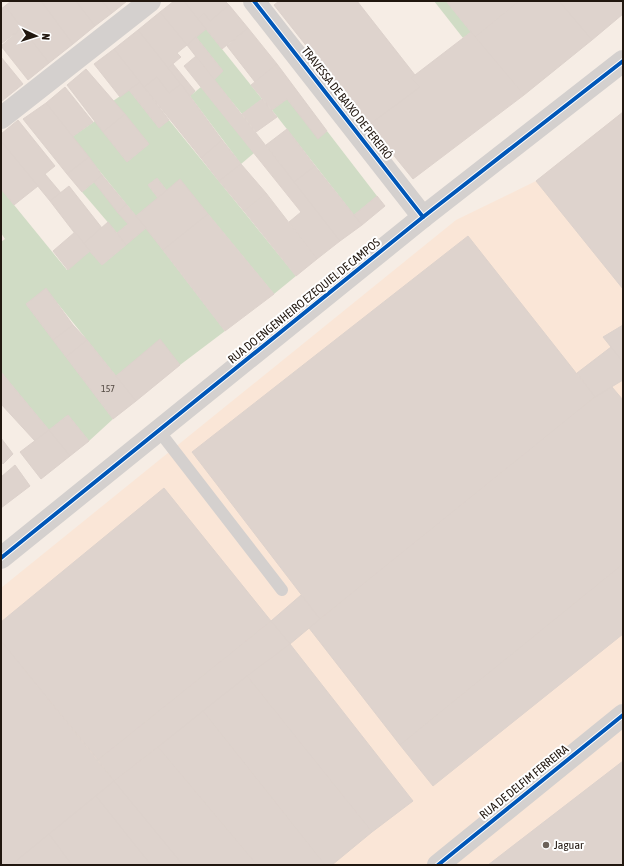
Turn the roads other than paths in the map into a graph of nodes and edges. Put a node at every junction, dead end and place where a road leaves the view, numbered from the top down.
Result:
1 (150, 1) edge
2 (254, 1) edge
3 (623, 62) edge
4 (1, 118) edge
5 (423, 217) junction
6 (159, 431) junction
7 (1, 558) edge
8 (282, 590) dead end
9 (623, 715) edge
10 (438, 865) edge

1 - 4 street
2 - 5 street, TRAVESSA DE BAIXO DE PEREIRÓ
3 - 5 street, RUA DO ENGENHEIRO EZEQUIEL DE CAMPOS
5 - 6 street, RUA DO ENGENHEIRO EZEQUIEL DE CAMPOS
6 - 7 street, RUA DO ENGENHEIRO EZEQUIEL DE CAMPOS
6 - 8 lane
9 - 10 street, RUA DE DELFIM FERREIRA

